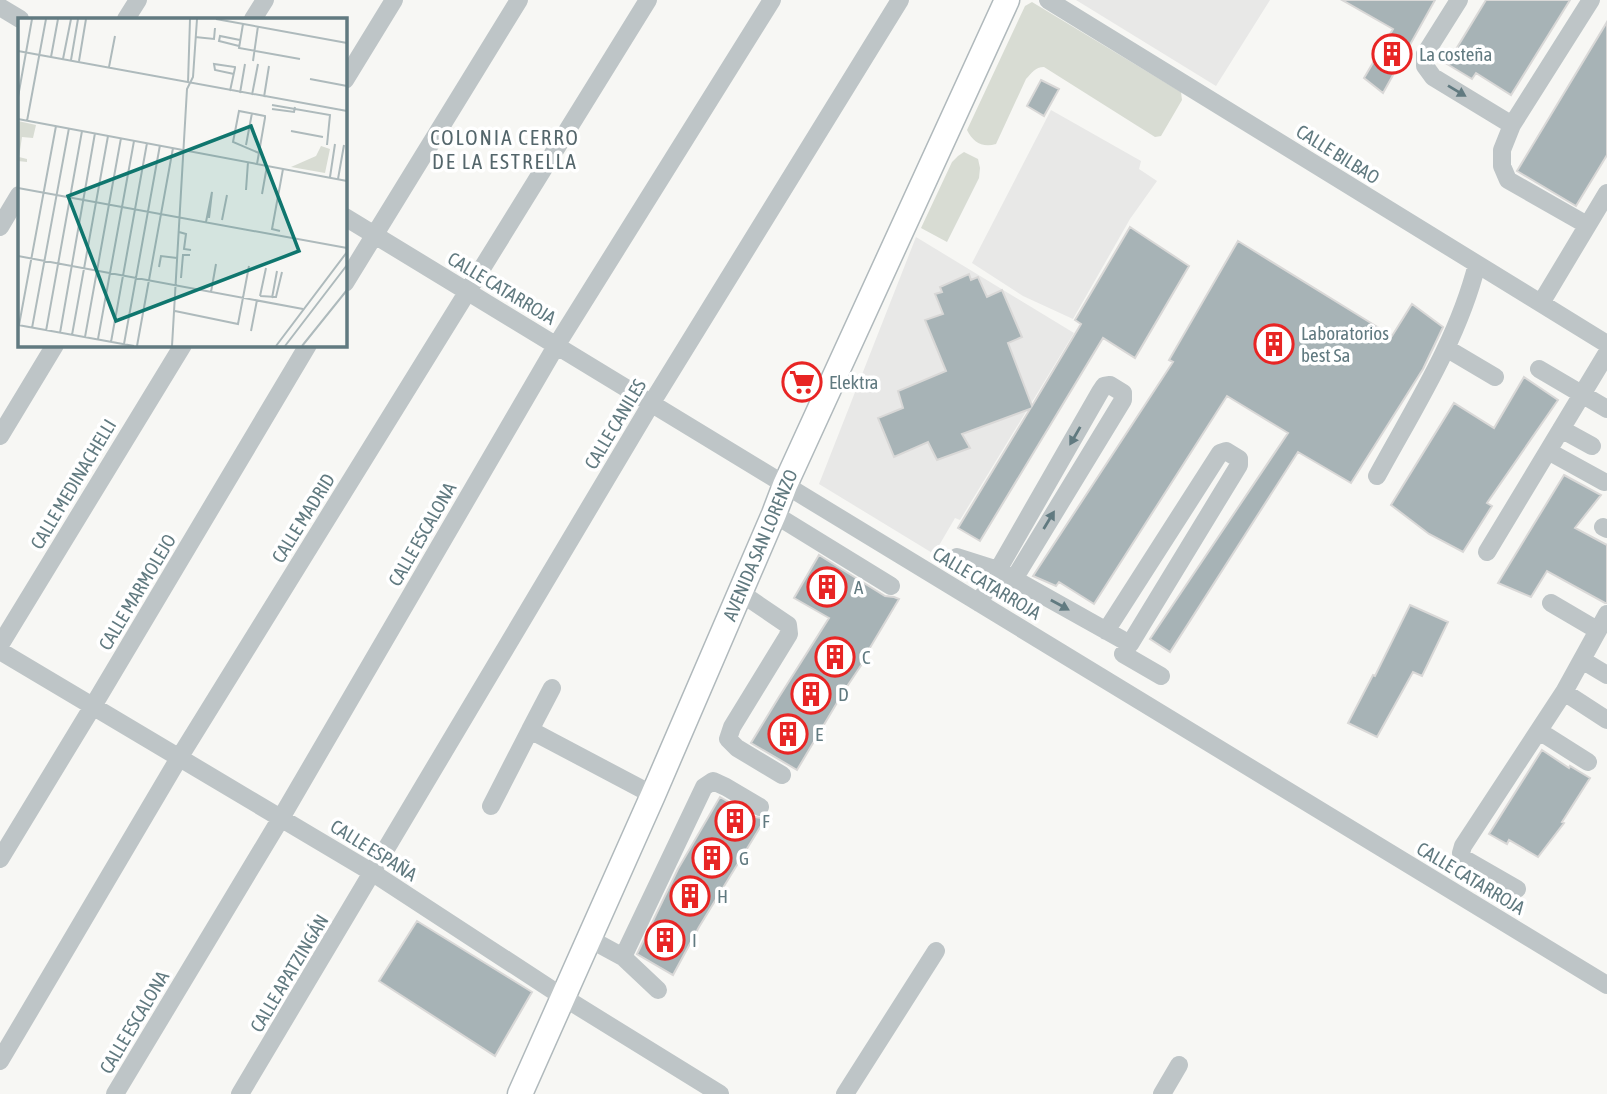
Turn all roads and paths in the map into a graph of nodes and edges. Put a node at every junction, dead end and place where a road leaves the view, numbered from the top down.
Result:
1 (138, 0) edge
2 (264, 0) edge
3 (394, 0) edge
4 (519, 0) edge
5 (648, 0) edge
6 (772, 0) edge
7 (900, 0) edge
8 (1007, 0) edge
9 (1048, 0) edge
10 (1459, 0) edge
11 (1591, 0) edge
12 (127, 18) edge
13 (254, 18) edge
14 (346, 78) edge
15 (1512, 125) junction
16 (1607, 193) edge
17 (18, 197) edge
18 (346, 218) edge
19 (1587, 225) junction
20 (0, 227) edge
21 (373, 234) junction
22 (1477, 264) junction
23 (346, 281) edge
24 (468, 292) junction
25 (1541, 303) junction
26 (1607, 344) edge
27 (54, 346) edge
28 (182, 346) edge
29 (307, 346) edge
30 (556, 346) junction
31 (1446, 348) junction
32 (1607, 353) edge
33 (1539, 369) dead end
34 (1494, 377) dead end
35 (1581, 394) junction
36 (651, 404) junction
37 (1607, 409) edge
38 (1561, 429) junction
39 (0, 436) edge
40 (1592, 446) dead end
41 (1548, 451) junction
42 (1377, 476) dead end
43 (1604, 482) dead end
44 (785, 485) junction
45 (774, 514) junction
46 (1487, 552) dead end
47 (957, 557) dead end
48 (998, 570) junction
49 (1014, 579) junction
50 (891, 586) dead end
51 (741, 593) junction
52 (979, 603) junction
53 (1551, 603) dead end
54 (1602, 622) edge
55 (1106, 631) junction
56 (0, 645) edge
57 (1127, 649) junction
58 (0, 651) edge
59 (1582, 660) junction
60 (1607, 675) edge
61 (1161, 677) dead end
62 (1106, 680) junction
63 (552, 688) dead end
64 (1564, 692) junction
65 (93, 706) junction
66 (1607, 720) edge
67 (530, 730) junction
68 (1539, 731) junction
69 (179, 758) junction
70 (1588, 762) dead end
71 (782, 775) dead end
72 (653, 795) junction
73 (491, 806) dead end
74 (760, 807) dead end
75 (281, 818) junction
76 (0, 859) edge
77 (373, 873) junction
78 (1517, 889) dead end
79 (588, 939) junction
80 (936, 951) dead end
81 (623, 957) junction
82 (1607, 985) edge
83 (658, 990) dead end
84 (563, 996) junction
85 (0, 1061) edge
86 (1179, 1065) dead end
87 (116, 1094) edge
88 (240, 1094) edge
89 (520, 1094) edge
90 (720, 1094) edge
91 (845, 1094) edge
92 (1162, 1094) edge

1 - 12 street
2 - 13 street
3 - 14 street
4 - 21 street
5 - 24 street, CALLE MADRID
6 - 30 street, CALLE ESCALONA
7 - 36 street, CALLE CANILES
8 - 44 main road, AVENIDA SAN LORENZO
9 - 22 street, CALLE BILBAO
10 -> 15 street
11 - 15 street
15 - 19 street
16 - 19 street
17 - 20 street
18 - 21 street, CALLE CATARROJA
19 - 25 street
21 - 23 street
21 - 24 street, CALLE CATARROJA
22 - 25 street, CALLE BILBAO
22 - 31 street
24 - 30 street, CALLE CATARROJA
24 - 69 street, CALLE MADRID
25 - 26 street, CALLE BILBAO
27 - 39 street
28 - 56 street, CALLE MEDINACHELLI
29 - 65 street, CALLE MARMOLEJO
30 - 36 street, CALLE CATARROJA
30 - 75 street, CALLE ESCALONA
31 - 34 street
31 - 42 street
32 - 35 street
33 - 35 street
35 - 37 street
35 - 38 street
36 - 44 street, CALLE CATARROJA
36 - 77 street, CALLE CANILES
38 - 40 street
38 - 41 street
41 - 43 street
41 - 46 street
44 - 45 main road, AVENIDA SAN LORENZO
44 - 52 street, CALLE CATARROJA
45 - 50 street
45 - 51 main road, AVENIDA SAN LORENZO
47 - 48 street
48 - 49 street
49 -> 48 street
48 - 52 street
49 -> 55 street
51 - 71 street
51 - 72 main road, AVENIDA SAN LORENZO
52 - 62 street, CALLE CATARROJA
53 - 54 street
54 - 59 street
55 - 57 street
55 - 57 street
57 - 61 street
57 - 62 street
58 - 65 street, CALLE ESPAÑA
59 - 60 street
59 - 64 street
62 - 82 street, CALLE CATARROJA
63 - 67 street
64 - 66 street
64 - 68 street
65 - 69 street, CALLE ESPAÑA
65 - 76 street, CALLE MARMOLEJO
67 - 72 street
67 - 73 street
68 - 70 street
68 - 78 street
69 - 75 street, CALLE ESPAÑA
69 - 85 street, CALLE MADRID
72 - 79 main road, AVENIDA SAN LORENZO
74 - 81 street
75 - 77 street, CALLE ESPAÑA
75 - 87 street, CALLE ESCALONA
77 - 84 street, CALLE ESPAÑA
77 - 88 street, CALLE APATZINGÁN
79 - 81 street
79 - 84 main road, AVENIDA SAN LORENZO
80 - 91 street
81 - 83 street
84 - 89 main road, AVENIDA SAN LORENZO
84 - 90 street, CALLE ESPAÑA
86 - 92 street

